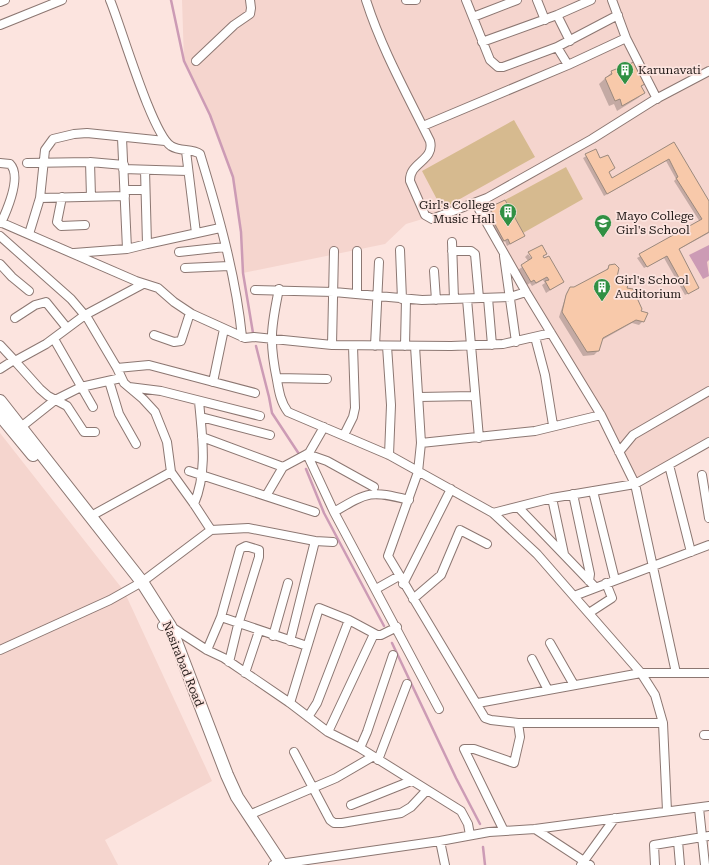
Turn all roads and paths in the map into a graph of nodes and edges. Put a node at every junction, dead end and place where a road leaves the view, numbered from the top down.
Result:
1 (5, 0) edge
2 (62, 0) edge
3 (110, 0) edge
4 (250, 0) edge
5 (366, 0) edge
6 (406, 0) edge
7 (416, 0) edge
8 (466, 0) edge
9 (517, 0) edge
10 (537, 0) edge
11 (591, 0) edge
12 (612, 0) edge
13 (0, 2) edge
14 (49, 2) edge
15 (558, 15) junction
16 (618, 15) junction
17 (473, 17) junction
18 (545, 20) junction
19 (0, 25) edge
20 (626, 38) junction
21 (570, 41) junction
22 (482, 42) junction
23 (557, 47) junction
24 (196, 61) dead end
25 (568, 65) junction
26 (709, 71) edge
27 (657, 99) junction
28 (423, 126) junction
29 (122, 138) junction
30 (165, 141) junction
31 (186, 151) junction
32 (90, 162) junction
33 (0, 163) edge
34 (27, 163) dead end
35 (43, 163) junction
36 (124, 167) junction
37 (144, 170) junction
38 (188, 171) junction
39 (145, 190) junction
40 (125, 193) junction
41 (62, 197) junction
42 (91, 197) junction
43 (40, 198) junction
44 (476, 204) junction
45 (1, 222) edge
46 (84, 225) dead end
47 (220, 228) junction
48 (196, 233) junction
49 (29, 234) junction
50 (0, 236) edge
51 (148, 244) junction
52 (225, 247) junction
53 (127, 249) junction
54 (400, 250) dead end
55 (334, 251) dead end
56 (357, 251) dead end
57 (503, 251) junction
58 (179, 252) dead end
59 (71, 253) junction
60 (379, 262) dead end
61 (0, 264) edge
62 (229, 266) junction
63 (185, 268) dead end
64 (434, 271) dead end
65 (143, 284) junction
66 (279, 289) junction
67 (255, 290) dead end
68 (29, 291) dead end
69 (334, 292) junction
70 (526, 292) junction
71 (357, 294) junction
72 (378, 296) junction
73 (510, 297) junction
74 (479, 298) junction
75 (488, 298) junction
76 (404, 299) junction
77 (454, 299) junction
78 (467, 299) junction
79 (436, 300) junction
80 (190, 313) junction
81 (85, 315) junction
82 (15, 318) dead end
83 (67, 328) junction
84 (224, 329) junction
85 (551, 333) junction
86 (154, 335) dead end
87 (247, 337) junction
88 (535, 337) junction
89 (54, 339) junction
90 (271, 339) junction
91 (516, 342) junction
92 (0, 345) edge
93 (332, 345) junction
94 (492, 345) junction
95 (353, 346) junction
96 (375, 346) junction
97 (387, 346) junction
98 (405, 346) junction
99 (415, 346) junction
100 (470, 346) junction
101 (14, 361) junction
102 (117, 368) junction
103 (0, 369) edge
104 (121, 378) junction
105 (276, 378) junction
106 (327, 379) dead end
107 (109, 381) junction
108 (213, 382) junction
109 (128, 386) junction
110 (81, 387) junction
111 (709, 391) edge
112 (256, 393) dead end
113 (474, 396) junction
114 (419, 397) junction
115 (55, 400) junction
116 (0, 401) edge
117 (199, 401) junction
118 (93, 407) dead end
119 (0, 415) edge
120 (601, 415) junction
121 (260, 416) dead end
122 (201, 417) junction
123 (553, 425) junction
124 (21, 427) junction
125 (324, 427) junction
126 (96, 432) dead end
127 (270, 435) dead end
128 (202, 436) junction
129 (344, 436) junction
130 (479, 438) junction
131 (421, 442) junction
132 (709, 442) edge
133 (136, 444) dead end
134 (619, 452) junction
135 (389, 455) junction
136 (305, 456) junction
137 (669, 465) junction
138 (283, 467) junction
139 (189, 470) dead end
140 (171, 472) junction
141 (418, 472) junction
142 (702, 475) dead end
143 (203, 476) junction
144 (635, 484) junction
145 (374, 487) dead end
146 (451, 488) junction
147 (593, 490) junction
148 (573, 494) junction
149 (266, 496) junction
150 (552, 498) junction
151 (409, 500) junction
152 (194, 504) junction
153 (518, 507) junction
154 (315, 512) dead end
155 (334, 512) junction
156 (493, 513) junction
157 (91, 516) junction
158 (709, 518) edge
159 (210, 530) junction
160 (315, 542) junction
161 (333, 542) dead end
162 (486, 544) dead end
163 (709, 546) edge
164 (690, 552) junction
165 (564, 554) junction
166 (653, 565) junction
167 (399, 576) junction
168 (615, 580) junction
169 (589, 581) junction
170 (140, 583) junction
171 (288, 583) dead end
172 (606, 583) junction
173 (404, 584) junction
174 (595, 588) junction
175 (376, 589) junction
176 (574, 596) junction
177 (413, 600) junction
178 (589, 613) junction
179 (221, 617) junction
180 (349, 620) junction
181 (238, 625) junction
182 (166, 626) junction
183 (394, 628) junction
184 (259, 631) junction
185 (377, 634) junction
186 (273, 636) junction
187 (290, 641) junction
188 (550, 643) dead end
189 (307, 646) junction
190 (0, 650) edge
191 (207, 650) junction
192 (393, 655) dead end
193 (532, 659) dead end
194 (229, 662) junction
195 (245, 673) junction
196 (641, 673) junction
197 (676, 673) junction
198 (709, 673) edge
199 (407, 684) dead end
200 (574, 685) junction
201 (548, 690) junction
202 (290, 703) junction
203 (478, 703) junction
204 (439, 709) dead end
205 (308, 717) junction
206 (518, 722) junction
207 (663, 723) junction
208 (328, 732) junction
209 (360, 748) junction
210 (294, 752) dead end
211 (375, 758) junction
212 (224, 777) junction
213 (411, 781) junction
214 (313, 787) junction
215 (426, 790) junction
216 (351, 804) dead end
217 (709, 806) edge
218 (699, 808) junction
219 (667, 811) junction
220 (249, 816) junction
221 (615, 818) junction
222 (535, 829) junction
223 (504, 831) junction
224 (472, 835) junction
225 (706, 836) edge
226 (440, 841) junction
227 (678, 841) junction
228 (706, 861) edge
229 (277, 864) edge
230 (585, 864) edge
231 (445, 865) edge
232 (655, 865) edge
233 (680, 865) edge

1 - 13 street
2 - 14 street
3 - 30 street
4 - 24 street
5 - 28 street
6 - 7 street
8 - 17 street
9 - 17 street
10 - 18 street
11 - 15 street
12 - 16 street
14 - 19 street
15 - 18 street
15 - 21 street
16 - 20 street
16 - 21 street
17 - 22 street
18 - 22 street
20 - 25 street
20 - 27 street
21 - 23 street
22 - 23 street
23 - 25 street
25 - 28 street
26 - 27 street
27 - 44 street
28 - 44 street
29 - 30 street
29 - 35 street
29 - 36 street
30 - 31 street
31 - 38 street
31 - 47 street
32 - 35 street
32 - 36 street
32 - 42 street
33 - 45 street
34 - 35 street
35 - 43 street
36 - 37 street
36 - 40 street
37 - 38 street
37 - 39 street
38 - 48 street
39 - 40 street
39 - 51 street
40 - 42 street
40 - 53 street
41 - 42 street
41 - 43 street
41 - 46 street
43 - 49 street
44 - 57 street
45 - 49 street
47 - 48 street
47 - 52 street
48 - 51 street
49 - 59 street
50 - 81 street
51 - 53 street
52 - 58 street
52 - 62 street
53 - 59 street
54 - 76 street
55 - 69 street
56 - 71 street
57 - 70 street
57 - 73 street
59 - 65 street
60 - 72 street
61 - 68 street
62 - 63 street
62 - 87 street
64 - 79 street
65 - 80 street
65 - 81 street
66 - 67 street
66 - 69 street
66 - 90 street
69 - 71 street
69 - 93 street
70 - 73 street
70 - 85 street
71 - 72 street
72 - 76 street
72 - 96 street
73 - 75 street
73 - 91 street
74 - 75 street
74 - 77 street
74 - 78 street
75 - 94 street
76 - 79 street
76 - 98 street
77 - 78 street
77 - 79 street
78 - 100 street
80 - 84 street
80 - 86 street
81 - 83 street
81 - 102 street
82 - 83 street
83 - 89 street
84 - 87 street
84 - 108 street
85 - 88 street
85 - 120 street
87 - 90 street
88 - 91 street
88 - 123 street
89 - 101 street
89 - 110 street
90 - 93 street
90 - 105 street
91 - 94 street
92 - 101 street
93 - 95 street
94 - 100 street
95 - 96 street
95 - 129 street
96 - 97 street
97 - 98 street
97 - 135 street
98 - 99 street
99 - 100 street
99 - 114 street
100 - 113 street
101 - 103 street
101 - 115 street
102 - 104 street
102 - 108 street
104 - 107 street
104 - 109 street
105 - 106 street
105 - 125 street
107 - 110 street
107 - 133 street
108 - 112 street
109 - 117 street
109 - 140 street
110 - 115 street
110 - 118 street
111 - 134 street
113 - 114 street
113 - 130 street
114 - 131 street
115 - 124 street
115 - 126 street
116 - 124 highway, Nasirabad Road
117 - 121 street
117 - 122 street
119 - 170 highway, Nasirabad Road
120 - 123 street
120 - 134 street
122 - 127 street
122 - 128 street
123 - 130 street
124 - 157 highway, Nasirabad Road
125 - 129 street
125 - 136 street
128 - 138 street
128 - 143 street
129 - 135 street
130 - 131 street
131 - 141 street
132 - 137 street
134 - 144 street
135 - 141 street
136 - 138 street
136 - 145 street
136 - 155 street
137 - 144 street
137 - 164 street
138 - 149 street
139 - 143 street
140 - 152 street
140 - 157 street
141 - 146 street
141 - 151 street
142 - 158 street
143 - 149 street
143 - 152 street
144 - 147 street
144 - 166 street
146 - 156 street
146 - 173 street
147 - 148 street
147 - 168 street
148 - 150 street
148 - 169 street
149 - 154 street
150 - 153 street
150 - 165 street
151 - 155 street
151 - 167 street
152 - 159 street
153 - 156 street
153 - 165 street
155 - 175 street
156 - 176 street
157 - 170 highway, Nasirabad Road
159 - 160 street
159 - 170 street
160 - 161 street
160 - 187 street
162 - 177 street
163 - 164 street
164 - 166 street
165 - 169 street
166 - 168 street
166 - 197 street
167 - 173 street
167 - 175 street
168 - 172 street
169 - 174 street
170 - 182 highway, Nasirabad Road
170 - 190 street
171 - 186 street
172 - 174 street
172 - 178 street
173 - 177 street
174 - 176 street
175 - 183 street
176 - 178 street
177 - 203 street
178 - 196 street
179 - 181 street
179 - 181 street
179 - 191 street
180 - 185 street
180 - 189 street
180 - 205 street
181 - 184 street
181 - 194 street
182 - 191 street
182 - 212 highway, Nasirabad Road
183 - 185 street
183 - 204 street
184 - 186 street
184 - 195 street
185 - 208 street
186 - 187 street
187 - 189 street
188 - 200 street
189 - 202 street
191 - 194 street
192 - 209 street
193 - 201 street
194 - 195 street
195 - 202 street
196 - 197 street
196 - 200 street
196 - 207 street
197 - 198 street
199 - 211 street
200 - 201 street
201 - 203 street
202 - 205 street
203 - 206 street
205 - 208 street
206 - 207 street
206 - 223 street
207 - 219 street
208 - 209 street
209 - 211 street
210 - 214 street
211 - 213 street
211 - 214 street
212 - 220 highway, Nasirabad Road
212 - 229 highway, Nasirabad Road
213 - 215 street
213 - 216 street
214 - 215 street
214 - 220 street
215 - 224 street
217 - 218 street
218 - 219 street
218 - 225 street
219 - 221 street
220 - 229 highway, Nasirabad Road
221 - 222 street
221 - 230 street
222 - 223 street
222 - 230 street
223 - 224 street
224 - 226 street
225 - 227 street
225 - 228 street
226 - 229 street
226 - 231 street
227 - 232 street
227 - 233 street

